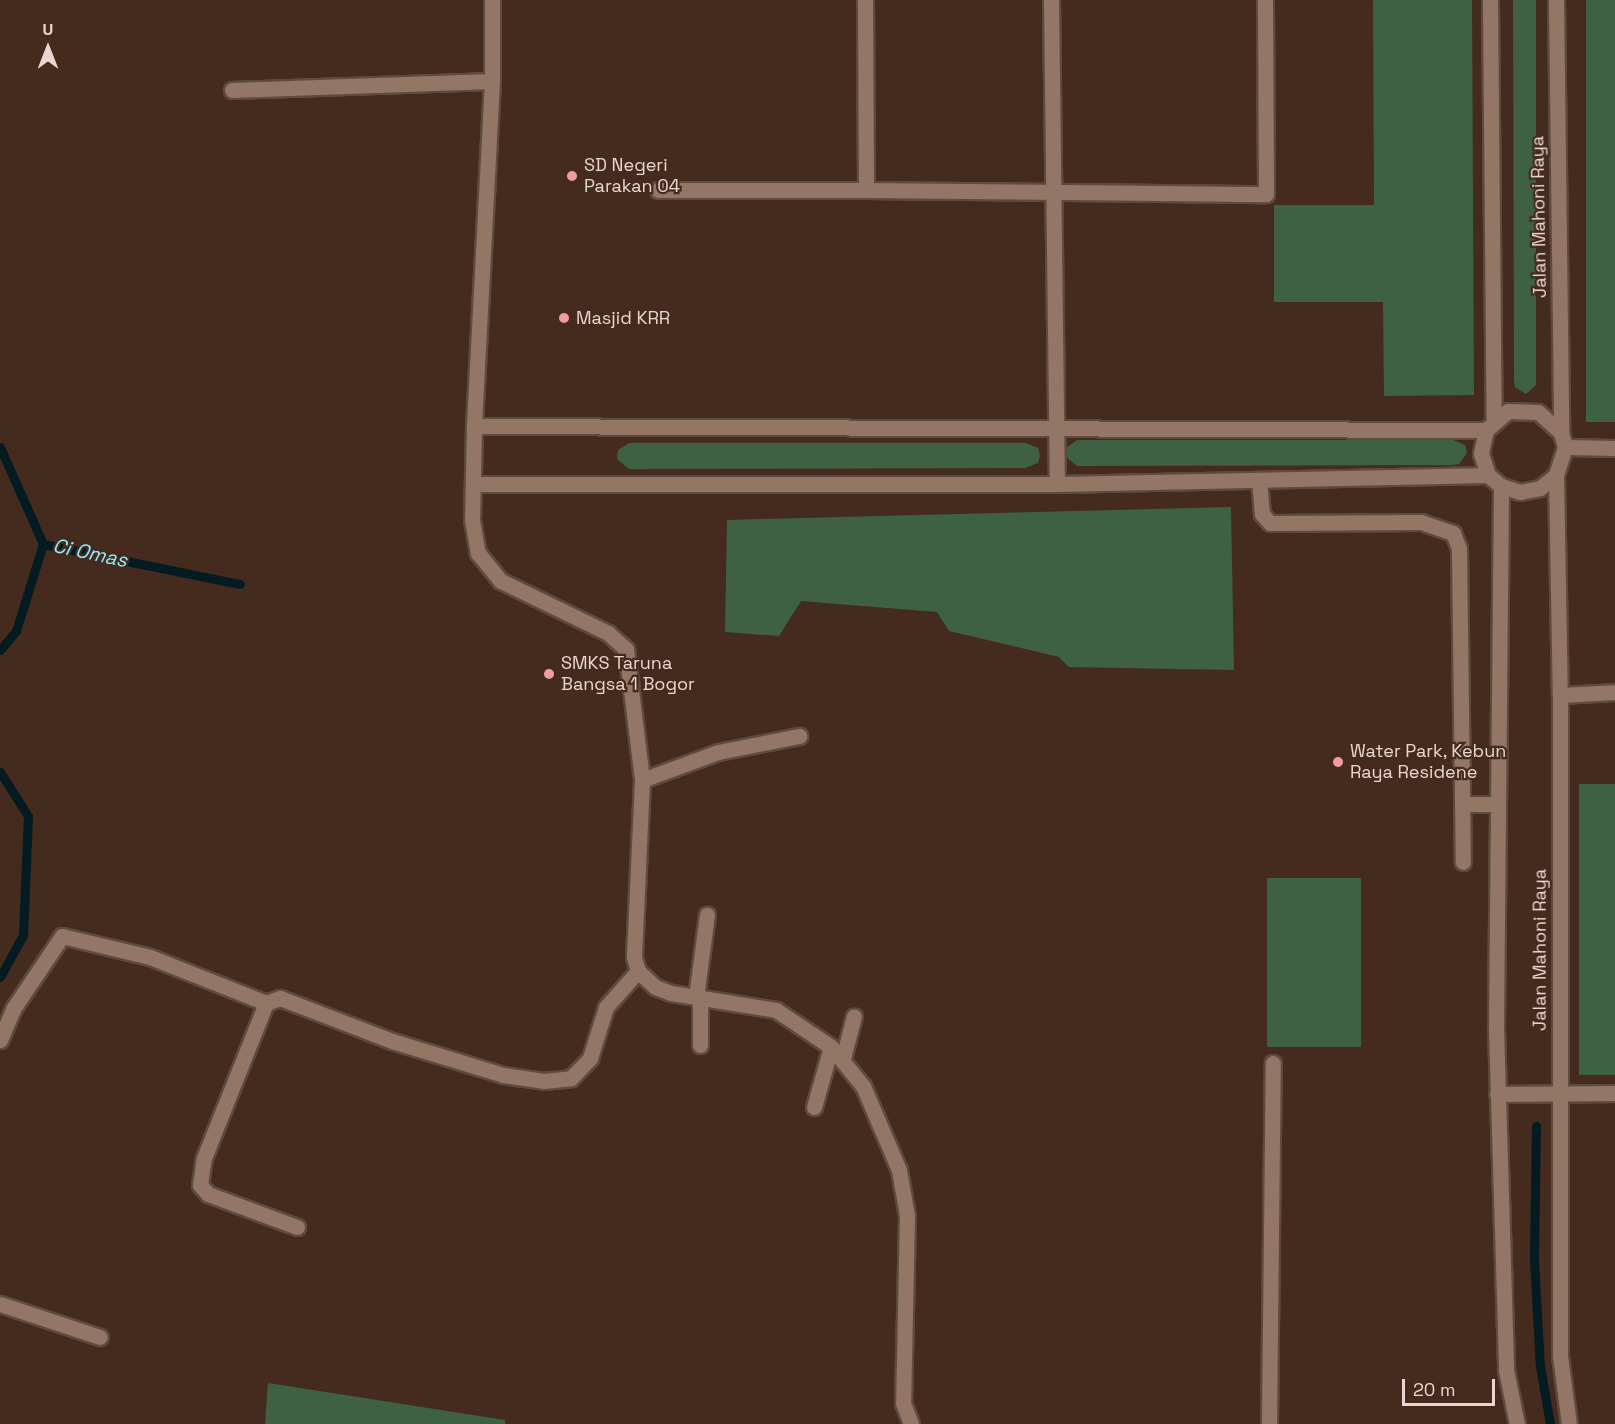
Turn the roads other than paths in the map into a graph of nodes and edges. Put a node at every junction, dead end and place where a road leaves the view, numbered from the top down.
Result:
1 (492, 0) edge
2 (865, 0) edge
3 (1051, 0) edge
4 (1264, 0) edge
5 (1490, 0) edge
6 (1556, 0) edge
7 (492, 81) junction
8 (232, 90) dead end
9 (658, 190) dead end
10 (866, 190) junction
11 (1052, 190) junction
12 (1490, 425) junction
13 (474, 426) junction
14 (1056, 427) junction
15 (1563, 440) junction
16 (1615, 448) edge
17 (1488, 475) junction
18 (1556, 475) junction
19 (1259, 480) junction
20 (474, 484) junction
21 (1057, 484) junction
22 (1501, 486) junction
23 (1615, 693) edge
24 (1560, 694) junction
25 (799, 736) dead end
26 (642, 780) junction
27 (1462, 804) junction
28 (1497, 804) junction
29 (1463, 862) dead end
30 (707, 915) dead end
31 (638, 971) junction
32 (698, 997) junction
33 (266, 1003) junction
34 (854, 1016) dead end
35 (0, 1040) edge
36 (700, 1045) dead end
37 (831, 1047) junction
38 (843, 1059) junction
39 (1273, 1063) dead end
40 (1554, 1093) junction
41 (1615, 1093) edge
42 (1501, 1094) junction
43 (814, 1107) dead end
44 (297, 1227) dead end
45 (0, 1304) edge
46 (100, 1337) dead end
47 (911, 1424) edge
48 (1269, 1424) edge
49 (1517, 1424) edge
50 (1569, 1424) edge

1 - 7 street
2 - 10 street
3 - 11 street
4 - 11 street
5 - 12 street
6 - 15 street, Jalan Mahoni Raya
7 - 8 street
7 - 13 street
9 - 10 street
10 - 11 street
11 - 14 street
12 - 14 street
12 - 15 street
12 - 17 street
13 - 14 street
13 - 20 street
14 - 21 street
15 - 16 street
15 - 18 street
17 - 19 street
17 - 22 street
18 - 22 street
18 - 24 street, Jalan Mahoni Raya
19 - 21 street
19 - 27 street
20 - 21 street
20 - 26 street
22 - 28 street
23 - 24 street
24 - 40 street, Jalan Mahoni Raya
25 - 26 street
26 - 31 street
27 - 28 street
27 - 29 street
28 - 42 street
30 - 32 street
31 - 32 street
31 - 33 street
32 - 36 street
32 - 37 street
33 - 35 street
33 - 44 street
34 - 38 street
37 - 38 street
37 - 43 street
38 - 47 street
39 - 48 street
40 - 41 street
40 - 42 street
40 - 50 street, Jalan Mahoni Raya
42 - 49 street
45 - 46 street

